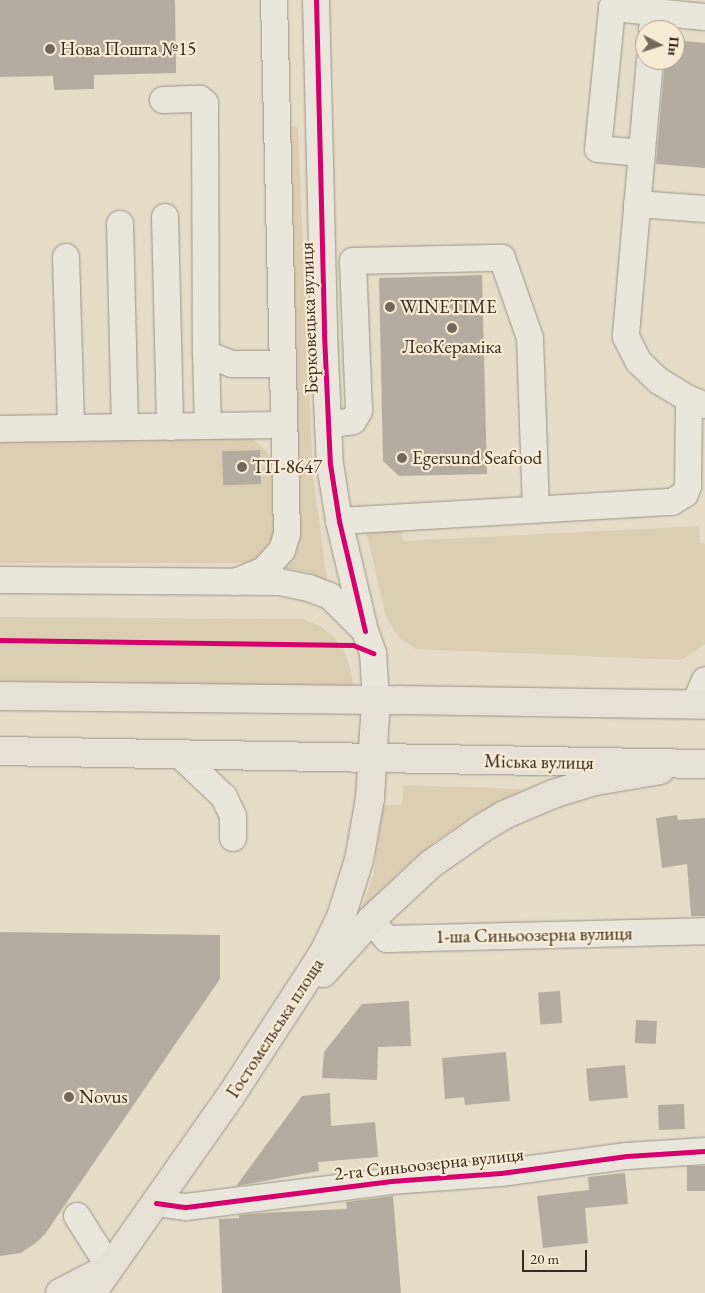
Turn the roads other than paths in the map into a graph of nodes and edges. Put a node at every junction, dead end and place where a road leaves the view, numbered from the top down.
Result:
1 (274, 0) edge
2 (316, 0) edge
3 (705, 17) edge
4 (650, 20) edge
5 (666, 20) edge
6 (649, 70) edge
7 (163, 100) dead end
8 (642, 153) junction
9 (637, 204) junction
10 (705, 209) edge
11 (164, 217) dead end
12 (120, 224) dead end
13 (66, 257) dead end
14 (323, 296) junction
15 (354, 296) junction
16 (355, 322) junction
17 (324, 323) junction
18 (206, 354) junction
19 (283, 364) junction
20 (697, 402) edge
21 (284, 425) junction
22 (328, 425) junction
23 (208, 426) junction
24 (170, 427) junction
25 (71, 428) junction
26 (125, 428) junction
27 (0, 429) edge
28 (536, 508) junction
29 (339, 521) junction
30 (0, 580) edge
31 (235, 582) junction
32 (365, 631) junction
33 (705, 680) edge
34 (0, 696) edge
35 (376, 699) junction
36 (700, 705) edge
37 (0, 751) edge
38 (179, 754) junction
39 (374, 759) junction
40 (701, 764) edge
41 (233, 838) dead end
42 (371, 920) junction
43 (705, 931) edge
44 (295, 995) junction
45 (705, 1151) edge
46 (156, 1203) junction
47 (77, 1216) dead end
48 (110, 1268) junction
49 (60, 1293) edge
50 (92, 1293) edge

1 - 19 street, Берковецька вулиця
2 - 14 street, Берковецька вулиця
3 - 5 street
4 - 8 street
6 - 8 street
7 - 18 street
8 - 9 street
9 - 10 street
9 - 20 street
11 - 24 street
12 - 26 street
13 - 25 street
14 - 15 street
14 - 17 street, Берковецька вулиця
15 - 16 street
15 - 28 street
16 - 17 street
16 - 22 street
17 - 22 street, Берковецька вулиця
18 - 19 street
18 - 23 street
19 - 21 street, Берковецька вулиця
20 - 28 street
21 - 23 street
21 - 31 street, Берковецька вулиця
22 - 29 street, Берковецька вулиця
23 - 24 street
24 - 26 street
25 - 26 street
25 - 27 street
28 - 29 street
29 - 32 street, Берковецька вулиця
30 - 31 street, Берковецька вулиця
31 - 32 street, Берковецька вулиця
32 - 35 street, Берковецька вулиця
33 - 36 street
34 - 35 main road
35 - 36 main road
35 - 39 main road, Гостомельська площа
37 - 38 main road
38 - 39 main road
38 - 41 street
39 - 40 main road, Міська вулиця
39 - 44 main road, Гостомельська площа
40 - 42 main road
42 - 43 street, 1-ша Синьоозерна вулиця
42 - 44 main road
44 - 46 main road, Гостомельська площа
45 - 46 street, 2-га Синьоозерна вулиця
46 - 48 main road, Гостомельська площа
47 - 48 street
48 - 49 main road
48 - 50 main road, Гостомельська площа

